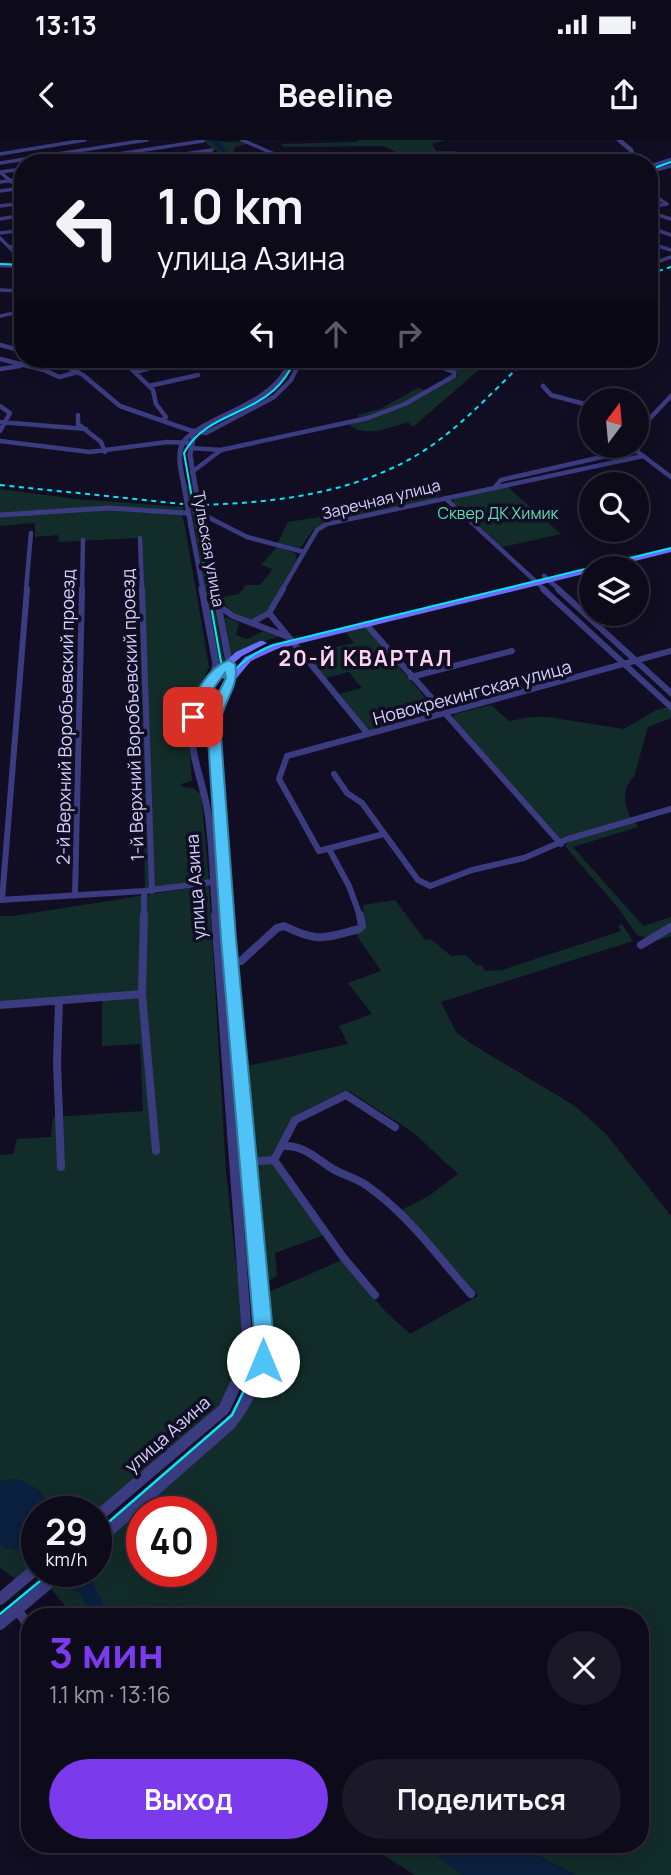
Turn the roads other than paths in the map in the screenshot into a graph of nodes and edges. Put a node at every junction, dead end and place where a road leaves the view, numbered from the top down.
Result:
1 (85, 140) edge
2 (105, 140) edge
3 (146, 140) edge
4 (242, 140) edge
5 (619, 140) edge
6 (203, 141) edge
7 (111, 145) junction
8 (212, 149) dead end
9 (121, 153) junction
10 (0, 154) edge
11 (56, 154) edge
12 (115, 154) edge
13 (183, 154) edge
14 (274, 154) edge
15 (632, 154) edge
16 (0, 172) edge
17 (14, 180) edge
18 (10, 181) junction
19 (0, 182) edge
20 (14, 183) edge
21 (658, 198) edge
22 (658, 207) edge
23 (0, 235) edge
24 (14, 246) edge
25 (9, 247) junction
26 (14, 252) edge
27 (34, 368) edge
28 (69, 368) edge
29 (131, 368) edge
30 (149, 368) edge
31 (288, 368) edge
32 (297, 368) edge
33 (441, 368) edge
34 (78, 372) junction
35 (136, 372) junction
36 (198, 375) dead end
37 (149, 386) junction
38 (543, 386) dead end
39 (671, 396) edge
40 (579, 402) edge
41 (0, 406) edge
42 (78, 415) dead end
43 (162, 419) junction
44 (649, 419) edge
45 (3, 422) edge
46 (86, 429) junction
47 (0, 431) edge
48 (195, 432) junction
49 (0, 441) edge
50 (183, 442) junction
51 (192, 446) junction
52 (221, 450) junction
53 (105, 452) junction
54 (598, 458) edge
55 (610, 458) edge
56 (634, 458) edge
57 (646, 458) edge
58 (615, 462) junction
59 (192, 472) junction
60 (671, 477) edge
61 (493, 488) junction
62 (445, 498) junction
63 (185, 513) dead end
64 (0, 514) edge
65 (206, 516) dead end
66 (31, 533) dead end
67 (140, 538) dead end
68 (83, 540) dead end
69 (671, 547) edge
70 (304, 552) junction
71 (540, 579) junction
72 (219, 606) junction
73 (269, 613) junction
74 (251, 623) junction
75 (366, 624) junction
76 (291, 640) junction
77 (512, 651) dead end
78 (671, 651) edge
79 (636, 662) junction
80 (229, 664) junction
81 (625, 665) junction
82 (215, 675) junction
83 (411, 677) junction
84 (232, 678) junction
85 (671, 693) edge
86 (671, 706) edge
87 (445, 715) junction
88 (368, 733) junction
89 (334, 774) dead end
90 (218, 785) junction
91 (202, 786) junction
92 (671, 809) edge
93 (384, 834) junction
94 (561, 844) junction
95 (329, 849) junction
96 (212, 882) junction
97 (148, 891) junction
98 (75, 895) junction
99 (1, 900) edge
100 (671, 927) edge
101 (641, 945) dead end
102 (230, 962) junction
103 (142, 994) junction
104 (59, 1001) junction
105 (0, 1005) edge
106 (395, 1127) dead end
107 (285, 1146) junction
108 (156, 1151) dead end
109 (274, 1160) junction
110 (247, 1161) junction
111 (61, 1167) dead end
112 (471, 1294) dead end
113 (375, 1295) dead end
114 (112, 1504) edge
115 (112, 1528) edge
116 (21, 1581) edge
117 (44, 1587) edge
118 (0, 1599) edge
119 (17, 1610) junction
120 (21, 1615) edge
121 (0, 1624) edge

1 - 10 street
2 - 7 street
3 - 7 street
4 - 14 street
5 - 15 street
6 - 9 street
7 - 9 street
7 - 11 street
8 - 13 street
9 - 12 street
16 - 18 street
17 - 18 street
18 - 19 street
18 - 20 street
21 - 22 street
23 - 25 street
24 - 25 street
25 - 26 street
27 - 34 street
28 - 34 street
29 - 35 street
30 - 35 street
31 - 48 street
32 - 48 street
33 - 52 street
34 - 43 street
35 - 37 street
36 - 37 street
37 - 43 street
38 - 40 street
39 - 44 street
41 - 45 street
42 - 46 street
43 - 48 street
45 - 46 street
45 - 47 street
46 - 53 street
48 - 50 street
48 - 51 street, Тульская улица
49 - 53 street
50 - 51 street
50 - 53 street
50 - 82 street, Тульская улица, bridge
51 - 52 street
51 - 59 street, Тульская улица
52 - 59 street
54 - 61 street, Заречная улица
55 - 58 street
56 - 58 street, Заречная улица
57 - 60 street
58 - 61 street, Заречная улица
59 - 72 street, Тульская улица, bridge
61 - 62 street, Заречная улица
62 - 70 street, Заречная улица
62 - 71 street
63 - 64 street
65 - 70 street
66 - 99 street
67 - 97 street, 1-й Верхний Воробъевский проезд
68 - 98 street, 2-й Верхний Воробъевский проезд
69 - 71 main road, улица Азина
70 - 73 street, Заречная улица
71 - 75 main road, улица Азина
71 - 76 main road, улица Азина
71 - 79 street
71 - 81 street
72 - 74 street
72 - 80 street, Тульская улица
73 - 74 street
73 - 76 street
74 - 76 street
75 - 76 main road, улица Азина
75 - 83 street
76 - 80 main road, улица Азина
76 - 84 main road, улица Азина
76 - 88 street
77 - 83 street
78 - 79 street, Новокрекингская улица
79 - 81 street, Новокрекингская улица
79 - 85 street
80 - 82 main road, улица Азина
80 - 84 street, Тульская улица
81 - 86 street
81 - 87 street, Новокрекингская улица
82 - 84 main road
82 - 91 street, улица Азина
83 - 87 street
84 - 90 street, улица Азина
87 - 88 street, Новокрекингская улица
87 - 94 street
88 - 95 street, Новокрекингская улица
89 - 93 street
90 - 91 street
90 - 102 street, улица Азина
91 - 96 street, улица Азина
92 - 94 street
93 - 94 street
93 - 95 street
95 - 102 street
96 - 97 street
96 - 114 street, улица Азина
97 - 98 street
97 - 103 street, 1-й Верхний Воробъевский проезд
98 - 99 street
100 - 101 street
102 - 110 street, улица Азина
103 - 104 street
103 - 108 street, 1-й Верхний Воробъевский проезд
104 - 105 street
104 - 111 street
106 - 107 street
107 - 109 street
107 - 112 street
109 - 110 street
109 - 113 street
110 - 115 street, улица Азина
116 - 118 street
117 - 119 street
119 - 120 street
119 - 121 street

